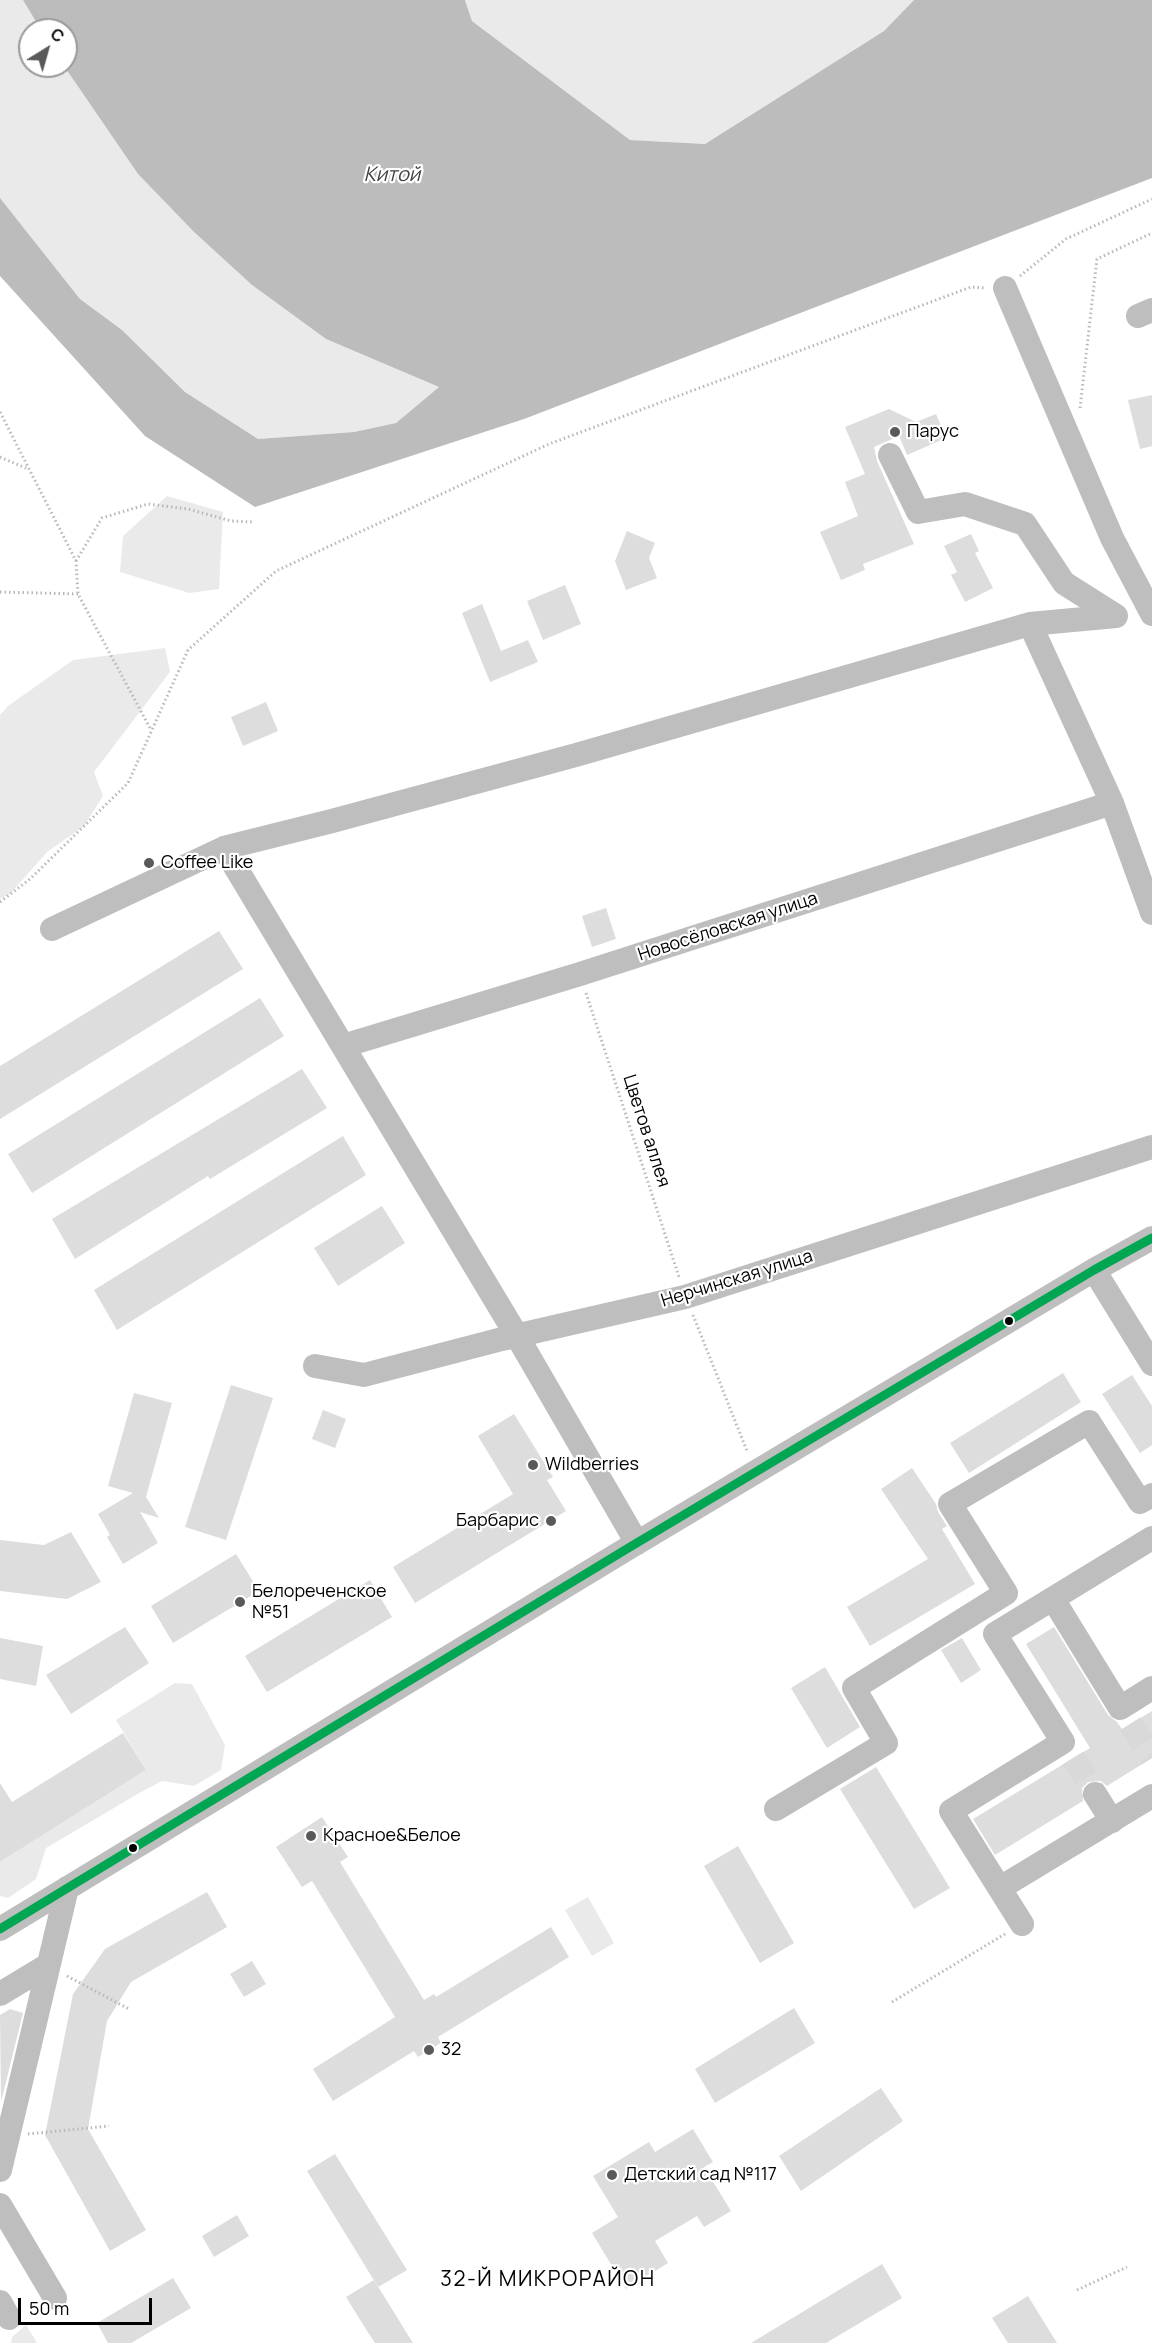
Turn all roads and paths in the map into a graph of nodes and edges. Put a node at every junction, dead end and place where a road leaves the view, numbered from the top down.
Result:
1 (1152, 199) edge
2 (1152, 233) edge
3 (1005, 288) junction
4 (0, 412) edge
5 (1080, 412) dead end
6 (890, 455) dead end
7 (0, 457) edge
8 (30, 470) junction
9 (253, 522) dead end
10 (76, 561) junction
11 (0, 592) edge
12 (78, 594) junction
13 (1152, 614) edge
14 (1030, 624) junction
15 (151, 730) junction
16 (1112, 803) junction
17 (224, 848) junction
18 (0, 902) edge
19 (1152, 913) edge
20 (52, 929) dead end
21 (580, 974) junction
22 (343, 1046) junction
23 (1152, 1147) edge
24 (1152, 1238) edge
25 (1094, 1270) junction
26 (685, 1297) junction
27 (517, 1336) junction
28 (1152, 1364) edge
29 (315, 1366) dead end
30 (747, 1451) dead end
31 (1152, 1495) edge
32 (1152, 1538) edge
33 (637, 1543) junction
34 (1053, 1599) junction
35 (1152, 1688) edge
36 (1095, 1794) tunnel mouth
37 (1152, 1796) edge
38 (776, 1809) dead end
39 (1112, 1821) junction
40 (67, 1888) junction
41 (1000, 1888) junction
42 (1022, 1924) joint
43 (0, 1929) edge
44 (48, 1965) junction
45 (0, 1994) edge
46 (892, 2002) dead end
47 (129, 2009) dead end
48 (109, 2126) dead end
49 (8, 2136) junction
50 (0, 2170) edge
51 (0, 2205) edge
52 (1127, 2266) dead end
53 (1077, 2290) dead end
54 (55, 2298) dead end

1 - 3 path
2 - 5 path
3 - 13 street
3 - 15 path
4 - 8 path
6 - 14 street
7 - 8 path
8 - 10 path
9 - 10 path
10 - 12 path
11 - 12 path
12 - 15 path
14 - 16 street
14 - 17 street
15 - 18 path
16 - 19 street
16 - 21 street, Новосёловская улица
17 - 20 street
17 - 22 street
21 - 22 street, Новосёловская улица
21 - 26 path, Цветов аллея
22 - 27 street
23 - 26 street, Нерчинская улица
24 - 25 street
25 - 28 street
25 - 33 street
26 - 27 street, Нерчинская улица
26 - 30 path, Цветов аллея
27 - 29 street, Нерчинская улица
27 - 33 street
31 - 38 street
32 - 34 street
33 - 40 street
34 - 35 street
34 - 41 street
36 - 39 street
37 - 39 street
39 - 41 street
40 - 43 street
40 - 44 street
41 - 42 street
42 - 46 path
44 - 45 street
44 - 47 path
44 - 49 street
48 - 49 path
49 - 50 street
51 - 54 street
52 - 53 path

